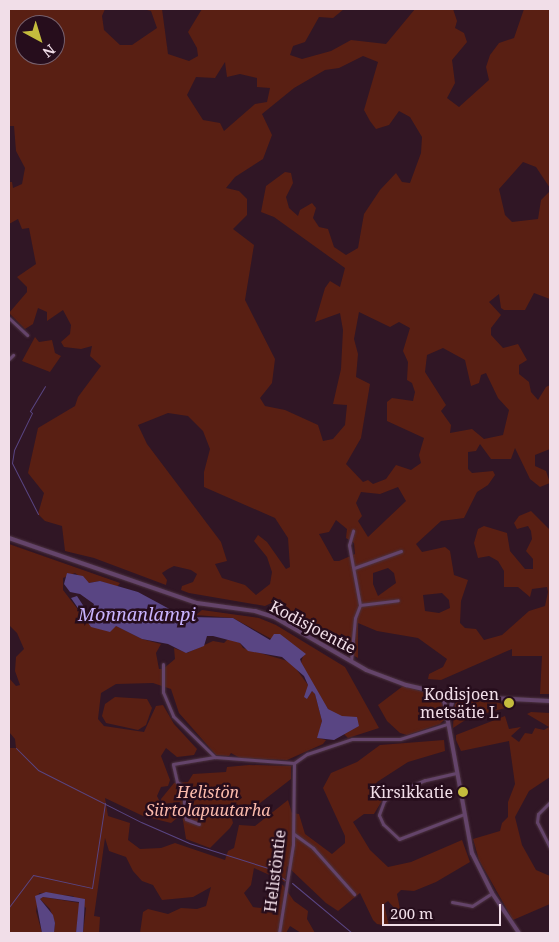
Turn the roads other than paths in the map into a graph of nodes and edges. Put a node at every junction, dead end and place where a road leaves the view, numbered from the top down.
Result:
1 (9, 318) edge
2 (27, 335) dead end
3 (13, 355) dead end
4 (9, 359) edge
5 (353, 531) dead end
6 (9, 538) edge
7 (401, 551) dead end
8 (354, 568) junction
9 (398, 600) dead end
10 (360, 605) junction
11 (351, 662) junction
12 (163, 664) dead end
13 (443, 694) junction
14 (454, 696) junction
15 (550, 701) edge
16 (447, 723) junction
17 (215, 757) junction
18 (294, 763) junction
19 (456, 772) junction
20 (550, 802) edge
21 (464, 814) junction
22 (199, 824) dead end
23 (293, 833) junction
24 (550, 848) edge
25 (492, 893) junction
26 (354, 894) dead end
27 (452, 902) dead end
28 (279, 933) edge
29 (519, 933) edge

1 - 2 street
3 - 4 street
5 - 8 street
6 - 11 street, Kodisjoentie
7 - 8 street
8 - 10 street
9 - 10 street
10 - 11 street
11 - 13 street, Kodisjoentie
12 - 17 street
13 - 14 street, Kodisjoentie
13 - 16 street
14 - 15 street, Kodisjoentie
14 - 16 street
16 - 18 street
16 - 19 street
17 - 18 street
17 - 22 street
18 - 23 street, Helistöntie
19 - 21 street
19 - 21 street
20 - 24 street
21 - 25 street
23 - 26 street
23 - 28 street, Helistöntie
25 - 27 street
25 - 29 street

